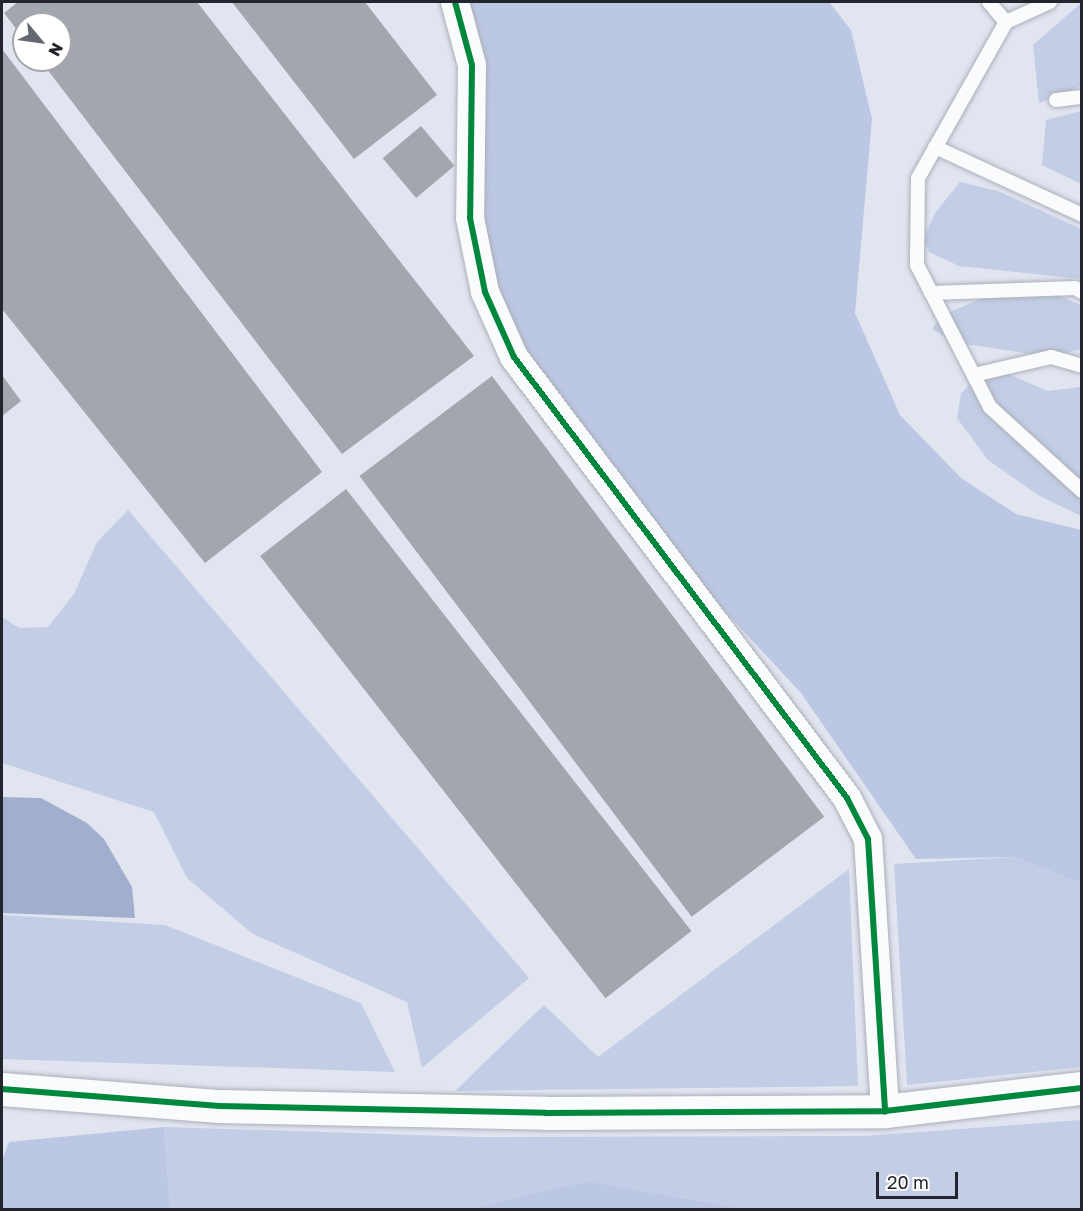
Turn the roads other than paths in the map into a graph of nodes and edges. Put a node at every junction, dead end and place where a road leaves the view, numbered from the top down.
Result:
1 (455, 2) edge
2 (989, 2) edge
3 (1050, 2) edge
4 (1006, 22) junction
5 (1082, 97) edge
6 (1056, 100) dead end
7 (935, 147) junction
8 (1082, 215) edge
9 (1082, 292) edge
10 (931, 294) junction
11 (1082, 366) edge
12 (974, 375) junction
13 (1082, 492) edge
14 (1082, 1088) edge
15 (2, 1089) edge
16 (885, 1111) junction

1 - 16 street
2 - 4 lane
3 - 4 lane
4 - 7 lane
5 - 6 lane
7 - 8 lane
7 - 10 lane
9 - 10 lane
10 - 12 lane
11 - 12 lane
12 - 13 lane
14 - 16 street
15 - 16 street

